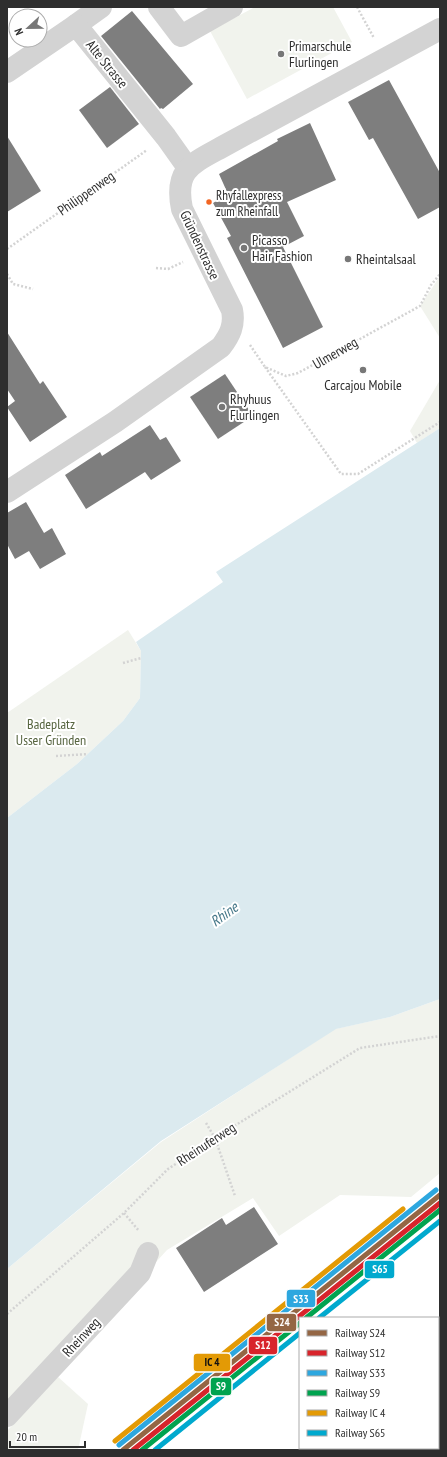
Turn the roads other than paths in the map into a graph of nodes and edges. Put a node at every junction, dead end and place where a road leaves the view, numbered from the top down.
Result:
1 (101, 7) edge
2 (159, 7) edge
3 (232, 7) edge
4 (76, 26) junction
5 (440, 29) edge
6 (7, 72) edge
7 (188, 168) junction
8 (7, 492) edge
9 (148, 1253) dead end
10 (7, 1416) edge

1 - 4 street
2 - 3 street
4 - 6 street, Alte Strasse
4 - 7 street, Alte Strasse
5 - 7 street
7 - 8 street, Gründenstrasse
9 - 10 street, Rheinweg

